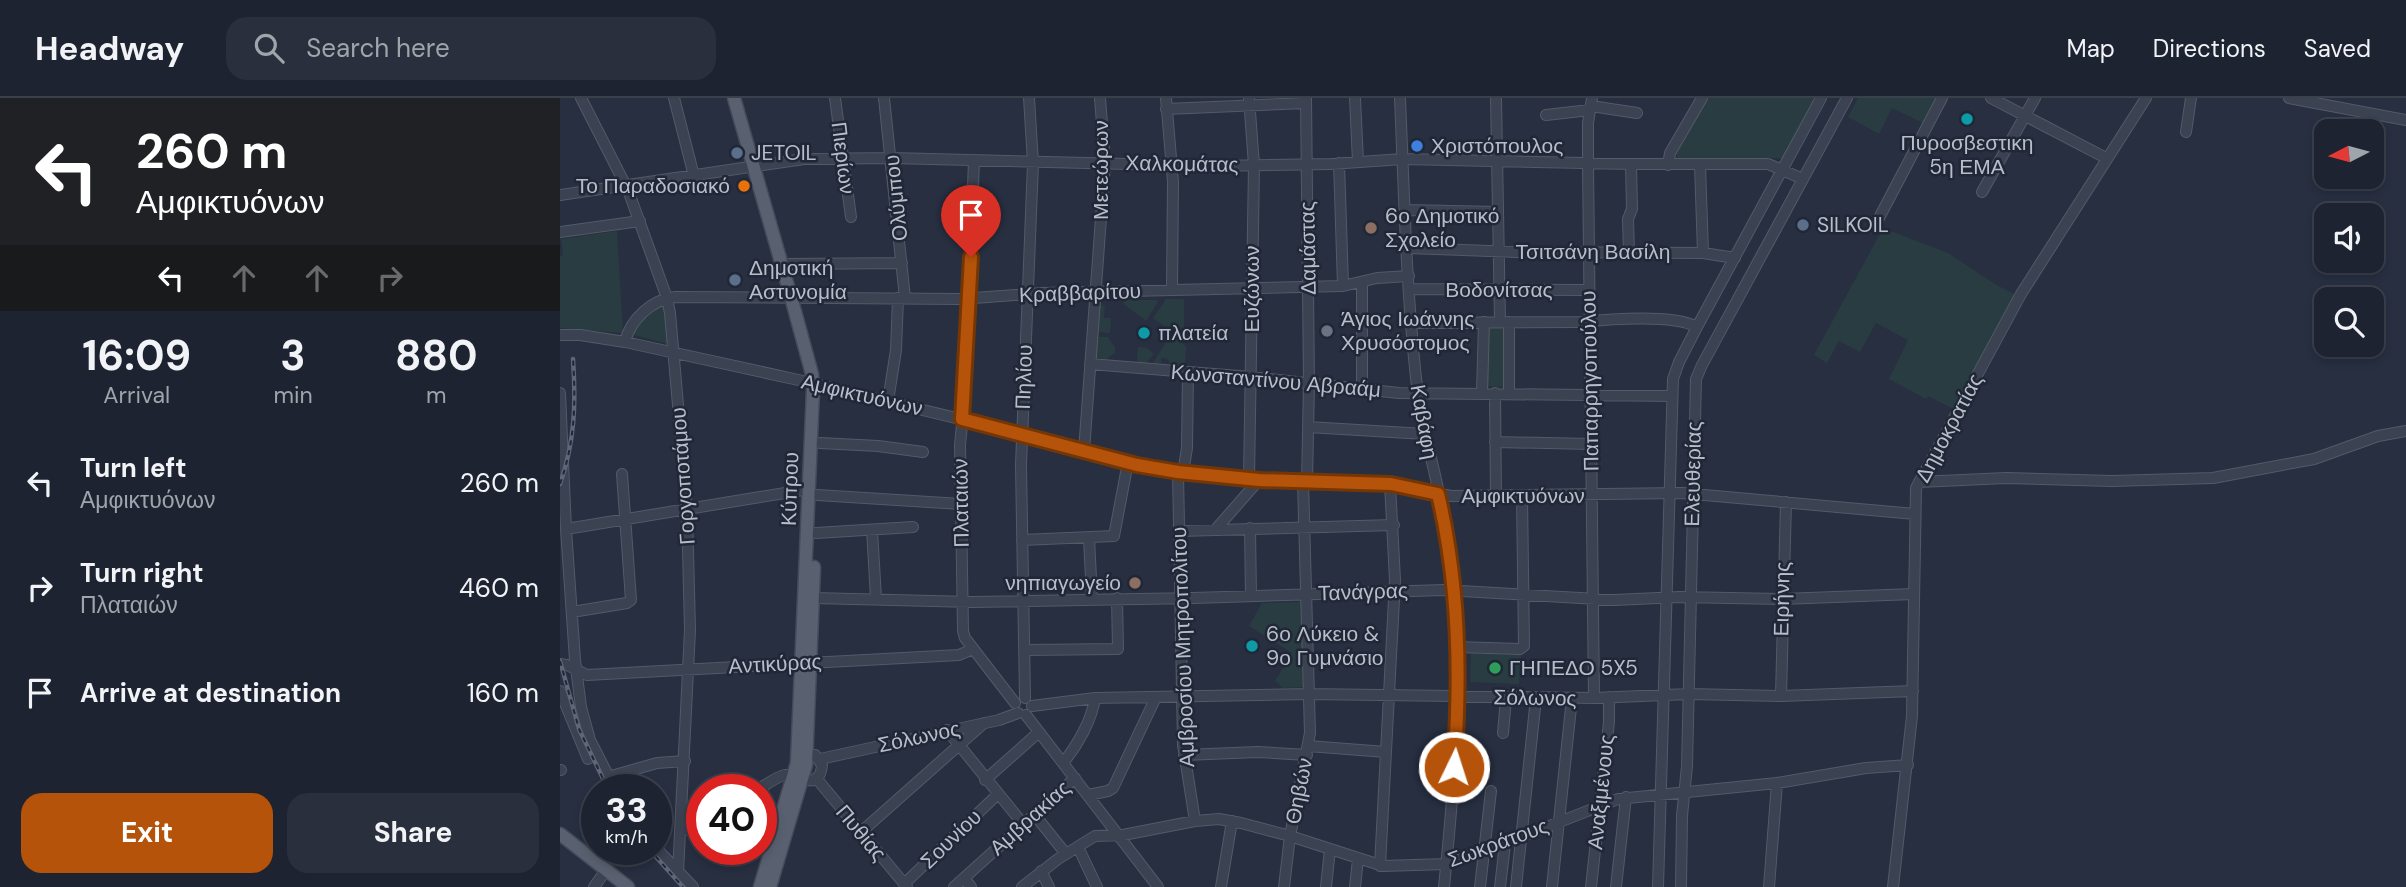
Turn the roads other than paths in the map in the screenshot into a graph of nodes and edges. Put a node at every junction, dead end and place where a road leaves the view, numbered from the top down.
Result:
1 (581, 98) edge
2 (674, 98) edge
3 (733, 98) edge
4 (741, 98) edge
5 (835, 98) edge
6 (884, 98) edge
7 (1029, 98) edge
8 (1100, 98) edge
9 (1354, 98) edge
10 (1400, 98) edge
11 (1496, 98) edge
12 (1702, 98) edge
13 (1822, 98) edge
14 (1847, 98) edge
15 (1942, 98) edge
16 (1991, 98) edge
17 (2035, 98) edge
18 (2146, 98) edge
19 (2191, 98) edge
20 (2289, 98) edge
21 (1306, 100) edge
22 (1250, 102) edge
23 (1166, 103) edge
24 (1591, 105) edge
25 (1637, 113) dead end
26 (1546, 115) dead end
27 (2025, 116) junction
28 (2406, 120) edge
29 (2186, 132) dead end
30 (892, 158) junction
31 (2106, 158) junction
32 (844, 159) junction
33 (1403, 159) junction
34 (974, 161) junction
35 (1358, 162) junction
36 (1497, 162) junction
37 (1033, 163) junction
38 (1105, 163) junction
39 (1339, 163) junction
40 (1171, 164) junction
41 (1307, 164) junction
42 (1588, 164) junction
43 (1631, 164) junction
44 (1254, 165) junction
45 (1668, 165) junction
46 (1700, 165) junction
47 (757, 167) junction
48 (1783, 170) junction
49 (694, 176) junction
50 (1803, 179) junction
51 (626, 185) junction
52 (1982, 192) dead end
53 (560, 195) edge
54 (1406, 210) junction
55 (1497, 212) junction
56 (850, 217) dead end
57 (1879, 218) dead end
58 (640, 221) junction
59 (560, 232) edge
60 (1408, 248) junction
61 (1498, 251) junction
62 (1588, 253) junction
63 (1629, 253) junction
64 (1703, 253) junction
65 (1735, 258) junction
66 (902, 263) junction
67 (789, 264) junction
68 (1409, 276) junction
69 (1362, 282) junction
70 (1343, 286) junction
71 (1308, 287) junction
72 (1253, 288) junction
73 (1409, 289) junction
74 (1172, 290) junction
75 (1499, 290) junction
76 (1589, 290) junction
77 (1096, 292) junction
78 (1028, 294) junction
79 (795, 297) junction
80 (667, 298) junction
81 (902, 298) junction
82 (969, 298) junction
83 (1484, 322) junction
84 (1504, 322) junction
85 (1589, 322) junction
86 (1411, 323) junction
87 (1697, 327) junction
88 (560, 335) edge
89 (625, 342) junction
90 (673, 353) junction
91 (1090, 364) junction
92 (1188, 372) junction
93 (1251, 377) junction
94 (1309, 383) junction
95 (817, 384) junction
96 (1362, 389) junction
97 (560, 393) edge
98 (1418, 393) junction
99 (1482, 393) junction
100 (1495, 393) junction
101 (1509, 393) junction
102 (1590, 394) junction
103 (1672, 396) junction
104 (888, 401) junction
105 (962, 419) junction
106 (1308, 427) junction
107 (2406, 430) edge
108 (1022, 434) junction
109 (1425, 434) junction
110 (1496, 442) junction
111 (820, 443) junction
112 (1591, 444) junction
113 (1084, 451) junction
114 (923, 452) dead end
115 (1128, 462) junction
116 (1181, 473) junction
117 (622, 474) dead end
118 (1254, 480) junction
119 (1305, 482) junction
120 (1919, 482) junction
121 (1391, 484) junction
122 (813, 492) junction
123 (1670, 493) junction
124 (1438, 494) junction
125 (1693, 494) junction
126 (1591, 495) junction
127 (1522, 496) junction
128 (1496, 497) junction
129 (1786, 502) junction
130 (961, 504) junction
131 (687, 509) junction
132 (1915, 514) junction
133 (624, 519) junction
134 (1394, 525) junction
135 (913, 527) dead end
136 (1250, 528) junction
137 (1304, 528) junction
138 (566, 529) junction
139 (1216, 529) junction
140 (872, 530) junction
141 (1179, 531) junction
142 (816, 533) junction
143 (1089, 538) junction
144 (1022, 540) junction
145 (1394, 591) junction
146 (1453, 591) junction
147 (1306, 593) junction
148 (1913, 594) junction
149 (1524, 595) junction
150 (1251, 596) junction
151 (813, 597) junction
152 (1690, 597) junction
153 (876, 598) junction
154 (1092, 598) junction
155 (1117, 598) junction
156 (1668, 598) junction
157 (1181, 599) junction
158 (1593, 599) junction
159 (1782, 599) junction
160 (1023, 601) junction
161 (962, 602) junction
162 (572, 612) junction
163 (1456, 647) junction
164 (973, 649) junction
165 (1025, 650) junction
166 (560, 663) edge
167 (805, 663) junction
168 (690, 669) junction
169 (576, 671) junction
170 (560, 691) edge
171 (1913, 691) junction
172 (1308, 694) junction
173 (1665, 694) junction
174 (1689, 694) junction
175 (1182, 696) junction
176 (1389, 696) junction
177 (1781, 696) junction
178 (1156, 697) junction
179 (1458, 697) junction
180 (1609, 697) junction
181 (1095, 698) junction
182 (1506, 698) junction
183 (1536, 698) junction
184 (1572, 698) junction
185 (1594, 698) junction
186 (1023, 707) junction
187 (984, 723) junction
188 (947, 730) junction
189 (1039, 732) junction
190 (1503, 733) dead end
191 (959, 747) junction
192 (1307, 750) junction
193 (1386, 752) junction
194 (1184, 755) junction
195 (802, 756) junction
196 (588, 759) dead end
197 (820, 759) junction
198 (685, 761) junction
199 (1063, 763) junction
200 (1908, 765) junction
201 (607, 774) edge
202 (618, 774) edge
203 (798, 778) junction
204 (816, 778) junction
205 (1075, 778) junction
206 (777, 779) edge
207 (985, 780) junction
208 (1777, 783) junction
209 (1491, 791) dead end
210 (1685, 791) junction
211 (1662, 793) junction
212 (998, 794) junction
213 (1088, 795) junction
214 (1626, 797) junction
215 (1600, 805) junction
216 (1034, 814) junction
217 (1195, 821) junction
218 (1232, 821) junction
219 (1559, 821) junction
220 (1023, 824) junction
221 (686, 829) edge
222 (681, 831) junction
223 (861, 832) junction
224 (1117, 835) junction
225 (1290, 836) junction
226 (1522, 836) junction
227 (562, 839) edge
228 (1505, 844) junction
229 (1078, 846) junction
230 (1330, 849) junction
231 (1483, 852) junction
232 (1066, 854) junction
233 (1358, 859) junction
234 (1446, 864) junction
235 (671, 865) edge
236 (1380, 866) junction
237 (606, 870) junction
238 (1041, 872) junction
239 (678, 873) junction
240 (964, 878) junction
241 (905, 886) edge
242 (1026, 886) edge
243 (594, 887) edge
244 (628, 887) edge
245 (693, 887) edge
246 (760, 887) edge
247 (770, 887) edge
248 (954, 887) edge
249 (971, 887) edge
250 (1049, 887) edge
251 (1097, 887) edge
252 (1158, 887) edge
253 (1221, 887) edge
254 (1284, 887) edge
255 (1325, 887) edge
256 (1355, 887) edge
257 (1444, 887) edge
258 (1480, 887) edge
259 (1500, 887) edge
260 (1516, 887) edge
261 (1552, 887) edge
262 (1591, 887) edge
263 (1616, 887) edge
264 (1658, 887) edge
265 (1681, 887) edge
266 (1769, 887) edge
267 (1894, 887) edge

1 - 51 street, Γοργοποτάμου
2 - 49 street
3 - 47 main road, Κύπρου
4 - 47 main road, Κύπρου
5 - 32 street, Πιερίων
6 - 30 street, Ολύμπου
7 - 37 street, Πηλίου
8 - 38 street, Μετεώρων
9 - 35 street
10 - 33 street, Καβάφη
11 - 36 street
12 - 45 street
13 - 48 street, Ελευθερίας
14 - 50 street, Ελευθερίας
15 - 57 street
16 - 27 street
17 - 27 street
18 - 31 street, Δημοκρατίας
19 - 29 street
20 - 28 street
21 - 22 street
21 - 41 street, Δαμάστας
22 - 23 street
22 - 44 street, Ευζώνων
23 - 40 street
24 - 25 street
24 - 26 street
24 - 42 street, Παπαρρηγοπούλου
27 - 31 street
27 - 52 street
30 - 32 street, Χαλκομάτας
30 - 34 street, Χαλκομάτας
30 - 66 street, Ολύμπου
31 - 120 street, Δημοκρατίας
32 - 47 street, Χαλκομάτας
32 - 56 street, Πιερίων
33 - 35 street, Χαλκομάτας
33 - 36 street, Χαλκομάτας
33 - 54 street, Καβάφη
34 - 37 street, Χαλκομάτας
34 - 82 street, Πλαταιών
35 - 39 street, Χαλκομάτας
36 - 42 street, Χαλκομάτας
36 - 55 street
37 - 38 street, Χαλκομάτας
37 - 78 street, Πηλίου
38 - 40 street, Χαλκομάτας
38 - 77 street, Μετεώρων
39 - 41 street, Χαλκομάτας
39 - 70 street
40 - 44 street, Χαλκομάτας
40 - 74 street
41 - 44 street, Χαλκομάτας
41 - 71 street, Δαμάστας
42 - 43 street, Χαλκομάτας
42 - 62 street, Παπαρρηγοπούλου
43 - 45 street, Χαλκομάτας
43 - 63 street
44 - 72 street, Ευζώνων
45 - 46 street, Χαλκομάτας
46 - 48 street, Χαλκομάτας
46 - 64 street
47 - 49 street, Χαλκομάτας
47 - 67 main road, Κύπρου
47 - 79 main road, Κύπρου
48 - 50 street, Χαλκομάτας
48 - 65 street, Ελευθερίας
49 - 51 street, Χαλκομάτας
50 - 125 street, Ελευθερίας
51 - 53 street, Χαλκομάτας
51 - 58 street, Γοργοποτάμου
54 - 55 street
54 - 60 street, Καβάφη
55 - 61 street
58 - 59 street
58 - 80 street, Γοργοποτάμου
60 - 61 street, Τσιτσάνη Βασίλη
60 - 68 street, Καβάφη
61 - 62 street, Τσιτσάνη Βασίλη
61 - 75 street
62 - 63 street, Τσιτσάνη Βασίλη
62 - 76 street, Παπαρρηγοπούλου
63 - 64 street, Τσιτσάνη Βασίλη
64 - 65 street, Τσιτσάνη Βασίλη
65 - 87 street, Ελευθερίας
66 - 67 street
66 - 81 street, Ολύμπου
67 - 79 main road, Κύπρου
68 - 69 street, Κραββαρίτου
68 - 73 street, Καβάφη
69 - 70 street, Κραββαρίτου
69 - 96 street
70 - 71 street, Κραββαρίτου
71 - 72 street, Κραββαρίτου
71 - 94 street, Δαμάστας
72 - 74 street, Κραββαρίτου
72 - 93 street, Ευζώνων
73 - 75 street, Βοδονίτσας
73 - 86 street, Καβάφη
74 - 77 street, Κραββαρίτου
75 - 76 street, Βοδονίτσας
75 - 84 street
76 - 85 street, Παπαρρηγοπούλου
77 - 78 street, Κραββαρίτου
77 - 91 street, Μετεώρων
78 - 82 street, Κραββαρίτου
78 - 108 street, Πηλίου
79 - 80 street, Κραββαρίτου
79 - 81 street, Κραββαρίτου
79 - 95 main road, Κύπρου
80 - 89 street
80 - 90 street, Γοργοποτάμου
81 - 82 street, Κραββαρίτου
81 - 104 street, Ολύμπου
82 - 105 street, Πλαταιών
83 - 84 street
83 - 86 street
83 - 99 street
84 - 85 street
84 - 101 street
85 - 87 street
85 - 102 street, Παπαρρηγοπούλου
86 - 98 street, Καβάφη
87 - 103 street, Ελευθερίας
88 - 89 street, Αμφικτυόνων
89 - 90 street, Αμφικτυόνων
90 - 95 street, Αμφικτυόνων
90 - 131 street, Γοργοποτάμου
91 - 92 street, Κωνσταντίνου Αβραάμ
91 - 113 street, Μετεώρων
92 - 93 street, Κωνσταντίνου Αβραάμ
92 - 116 street, Αμβροσίου Μητροπολίτου
93 - 94 street, Κωνσταντίνου Αβραάμ
93 - 118 street, Ευζώνων
94 - 96 street, Κωνσταντίνου Αβραάμ
94 - 106 street, Δαμάστας
95 - 104 street, Αμφικτυόνων
95 - 111 main road, Κύπρου
95 - 122 main road, Κύπρου
96 - 98 street, Κωνσταντίνου Αβραάμ
97 - 138 street
98 - 99 street, Κωνσταντίνου Αβραάμ
98 - 109 street, Καβάφη
99 - 100 street, Κωνσταντίνου Αβραάμ
100 - 101 street, Κωνσταντίνου Αβραάμ
100 - 110 street
101 - 102 street, Κωνσταντίνου Αβραάμ
102 - 103 street, Κωνσταντίνου Αβραάμ
102 - 112 street, Παπαρρηγοπούλου
103 - 123 street, Ελευθερίας
104 - 105 street, Αμφικτυόνων
105 - 108 street, Αμφικτυόνων
105 - 130 street, Πλαταιών
106 - 109 street
106 - 119 street, Δαμάστας
107 - 120 street
108 - 113 street, Αμφικτυόνων
108 - 144 street, Πηλίου
109 - 124 street, Καβάφη
110 - 112 street
110 - 128 street
111 - 114 street
111 - 122 main road, Κύπρου
112 - 126 street, Παπαρρηγοπούλου
113 - 115 street, Αμφικτυόνων
115 - 116 street, Αμφικτυόνων
115 - 143 street
116 - 118 street, Αμφικτυόνων
116 - 141 street, Αμβροσίου Μητροπολίτου
117 - 133 street
118 - 119 street, Αμφικτυόνων
118 - 139 street
119 - 121 street, Αμφικτυόνων
119 - 137 street, Δαμάστας
120 - 132 street, Δημοκρατίας
121 - 124 street, Αμφικτυόνων
121 - 134 street
122 - 130 street
122 - 131 street
122 - 142 main road, Κύπρου
122 - 167 main road, Κύπρου
123 - 125 street, Αμφικτυόνων
123 - 126 street, Αμφικτυόνων
123 - 156 street, Ελευθερίας
124 - 128 street, Αμφικτυόνων
124 - 146 street, Καβάφη
125 - 129 street, Αμφικτυόνων
125 - 152 street, Ελευθερίας
126 - 127 street, Αμφικτυόνων
126 - 158 street, Παπαρρηγοπούλου
127 - 128 street, Αμφικτυόνων
127 - 149 street
129 - 132 street, Αμφικτυόνων
129 - 159 street, Ειρήνης
130 - 161 street, Πλαταιών
131 - 133 street
131 - 168 street, Γοργοποτάμου
132 - 148 street, Δημοκρατίας
133 - 138 street
133 - 162 street
134 - 137 street
134 - 145 street
135 - 140 street
136 - 137 street
136 - 139 street
136 - 150 street
137 - 147 street, Δαμάστας
138 - 162 street
139 - 141 street
140 - 142 street
140 - 153 street
141 - 157 street, Αμβροσίου Μητροπολίτου
142 - 151 main road, Κύπρου
143 - 144 street
143 - 154 street
144 - 160 street, Πηλίου
145 - 146 street, Τανάγρας
145 - 147 street, Τανάγρας
145 - 176 street
146 - 149 street, Τανάγρας
146 - 163 street, Καβάφη
147 - 150 street, Τανάγρας
147 - 172 street, Δαμάστας
148 - 159 street, Τανάγρας
148 - 171 street, Δημοκρατίας
149 - 158 street, Τανάγρας
149 - 163 street
150 - 157 street, Τανάγρας
151 - 153 street, Τανάγρας
151 - 167 main road, Κύπρου
152 - 156 street, Τανάγρας
152 - 159 street, Τανάγρας
152 - 174 street, Ελευθερίας
153 - 161 street, Τανάγρας
154 - 155 street, Τανάγρας
154 - 160 street, Τανάγρας
155 - 157 street, Τανάγρας
155 - 165 street
156 - 158 street, Τανάγρας
156 - 173 street, Ελευθερίας
157 - 175 street, Αμβροσίου Μητροπολίτου
158 - 185 street, Παπαρρηγοπούλου
159 - 177 street, Ειρήνης
160 - 161 street, Τανάγρας
160 - 165 street, Πηλίου
161 - 164 street, Πλαταιών
162 - 169 street
163 - 179 street, Καβάφη
164 - 167 street, Αντικύρας
164 - 186 street, Πλαταιών
165 - 186 street, Πηλίου
166 - 169 street
167 - 168 street, Αντικύρας
167 - 195 main road, Κύπρου
168 - 169 street, Αντικύρας
168 - 198 street, Γοργοποτάμου
169 - 201 street
170 - 196 street
171 - 177 street, Σόλωνος
171 - 200 street, Δημοκρατίας
172 - 175 street, Σόλωνος
172 - 176 street, Σόλωνος
172 - 192 street, Θηβών
173 - 174 street, Σόλωνος
173 - 180 street, Σόλωνος
173 - 211 street, Ελευθερίας
174 - 177 street, Σόλωνος
174 - 210 street, Ελευθερίας
175 - 178 street, Σόλωνος
175 - 194 street, Αμβροσίου Μητροπολίτου
176 - 179 street, Σόλωνος
176 - 193 street
178 - 181 street, Σόλωνος
178 - 213 street
179 - 182 street, Σόλωνος
179 - 234 street, Καβάφη
180 - 185 street, Σόλωνος
180 - 215 street, Αναξιμένους
181 - 186 street, Σόλωνος
181 - 199 street, Αμβρακίας
182 - 183 street, Σόλωνος
182 - 190 street
183 - 184 street, Σόλωνος
183 - 226 street
184 - 185 street, Σόλωνος
184 - 219 street
186 - 187 street, Σόλωνος
186 - 189 street, Πλαταιών
187 - 188 street, Σόλωνος
187 - 191 street
188 - 191 street
188 - 197 street, Σόλωνος
189 - 199 street, Πλαταιών
189 - 207 street
191 - 207 street
191 - 223 street
192 - 193 street
192 - 194 street
192 - 225 street, Θηβών
193 - 236 street
194 - 217 street, Αμβροσίου Μητροπολίτου
195 - 197 street
195 - 203 main road, Κύπρου
197 - 204 street
198 - 202 street
198 - 222 street, Γοργοποτάμου
199 - 205 street, Πλαταιών
200 - 208 street, Σωκράτους
200 - 267 street, Δημοκρατίας
203 - 204 street
203 - 206 street
203 - 246 main road, Κύπρου
203 - 247 main road, Κύπρου
204 - 223 street, Πυθίας
205 - 213 street, Πλαταιών
205 - 216 street, Αμβρακίας
207 - 212 street
208 - 210 street, Σωκράτους
208 - 266 street
209 - 231 street
210 - 211 street, Σωκράτους
210 - 265 street, Ελευθερίας
211 - 214 street, Σωκράτους
211 - 264 street, Ελευθερίας
212 - 220 street
212 - 241 street, Σουνίου
213 - 224 street, Πλαταιών
214 - 215 street, Σωκράτους
214 - 263 street
215 - 219 street, Σωκράτους
215 - 262 street, Αναξιμένους
216 - 220 street, Αμβρακίας
216 - 232 street
217 - 218 street, Σωκράτους
217 - 224 street, Σωκράτους
218 - 225 street, Σωκράτους
218 - 253 street
219 - 226 street, Σωκράτους
219 - 261 street
220 - 240 street, Αμβρακίας
221 - 222 street
222 - 239 street, Γοργοποτάμου
223 - 241 street, Πυθίας
224 - 229 street, Σωκράτους
224 - 252 street, Πλαταιών
225 - 230 street, Σωκράτους
225 - 254 street, Θηβών
226 - 228 street, Σωκράτους
226 - 260 street
227 - 237 main road
228 - 231 street, Σωκράτους
228 - 259 street
229 - 232 street, Σωκράτους
229 - 251 street
230 - 233 street, Σωκράτους
230 - 255 street
231 - 234 street, Σωκράτους
231 - 258 street
232 - 238 street, Σωκράτους
233 - 236 street, Σωκράτους
233 - 256 street
234 - 236 street, Σωκράτους
234 - 257 street, Καβάφη
235 - 239 street
237 - 243 street
237 - 244 main road
238 - 242 street, Σωκράτους
238 - 250 street
239 - 245 street
240 - 248 street, Αμβρακίας
240 - 249 street

